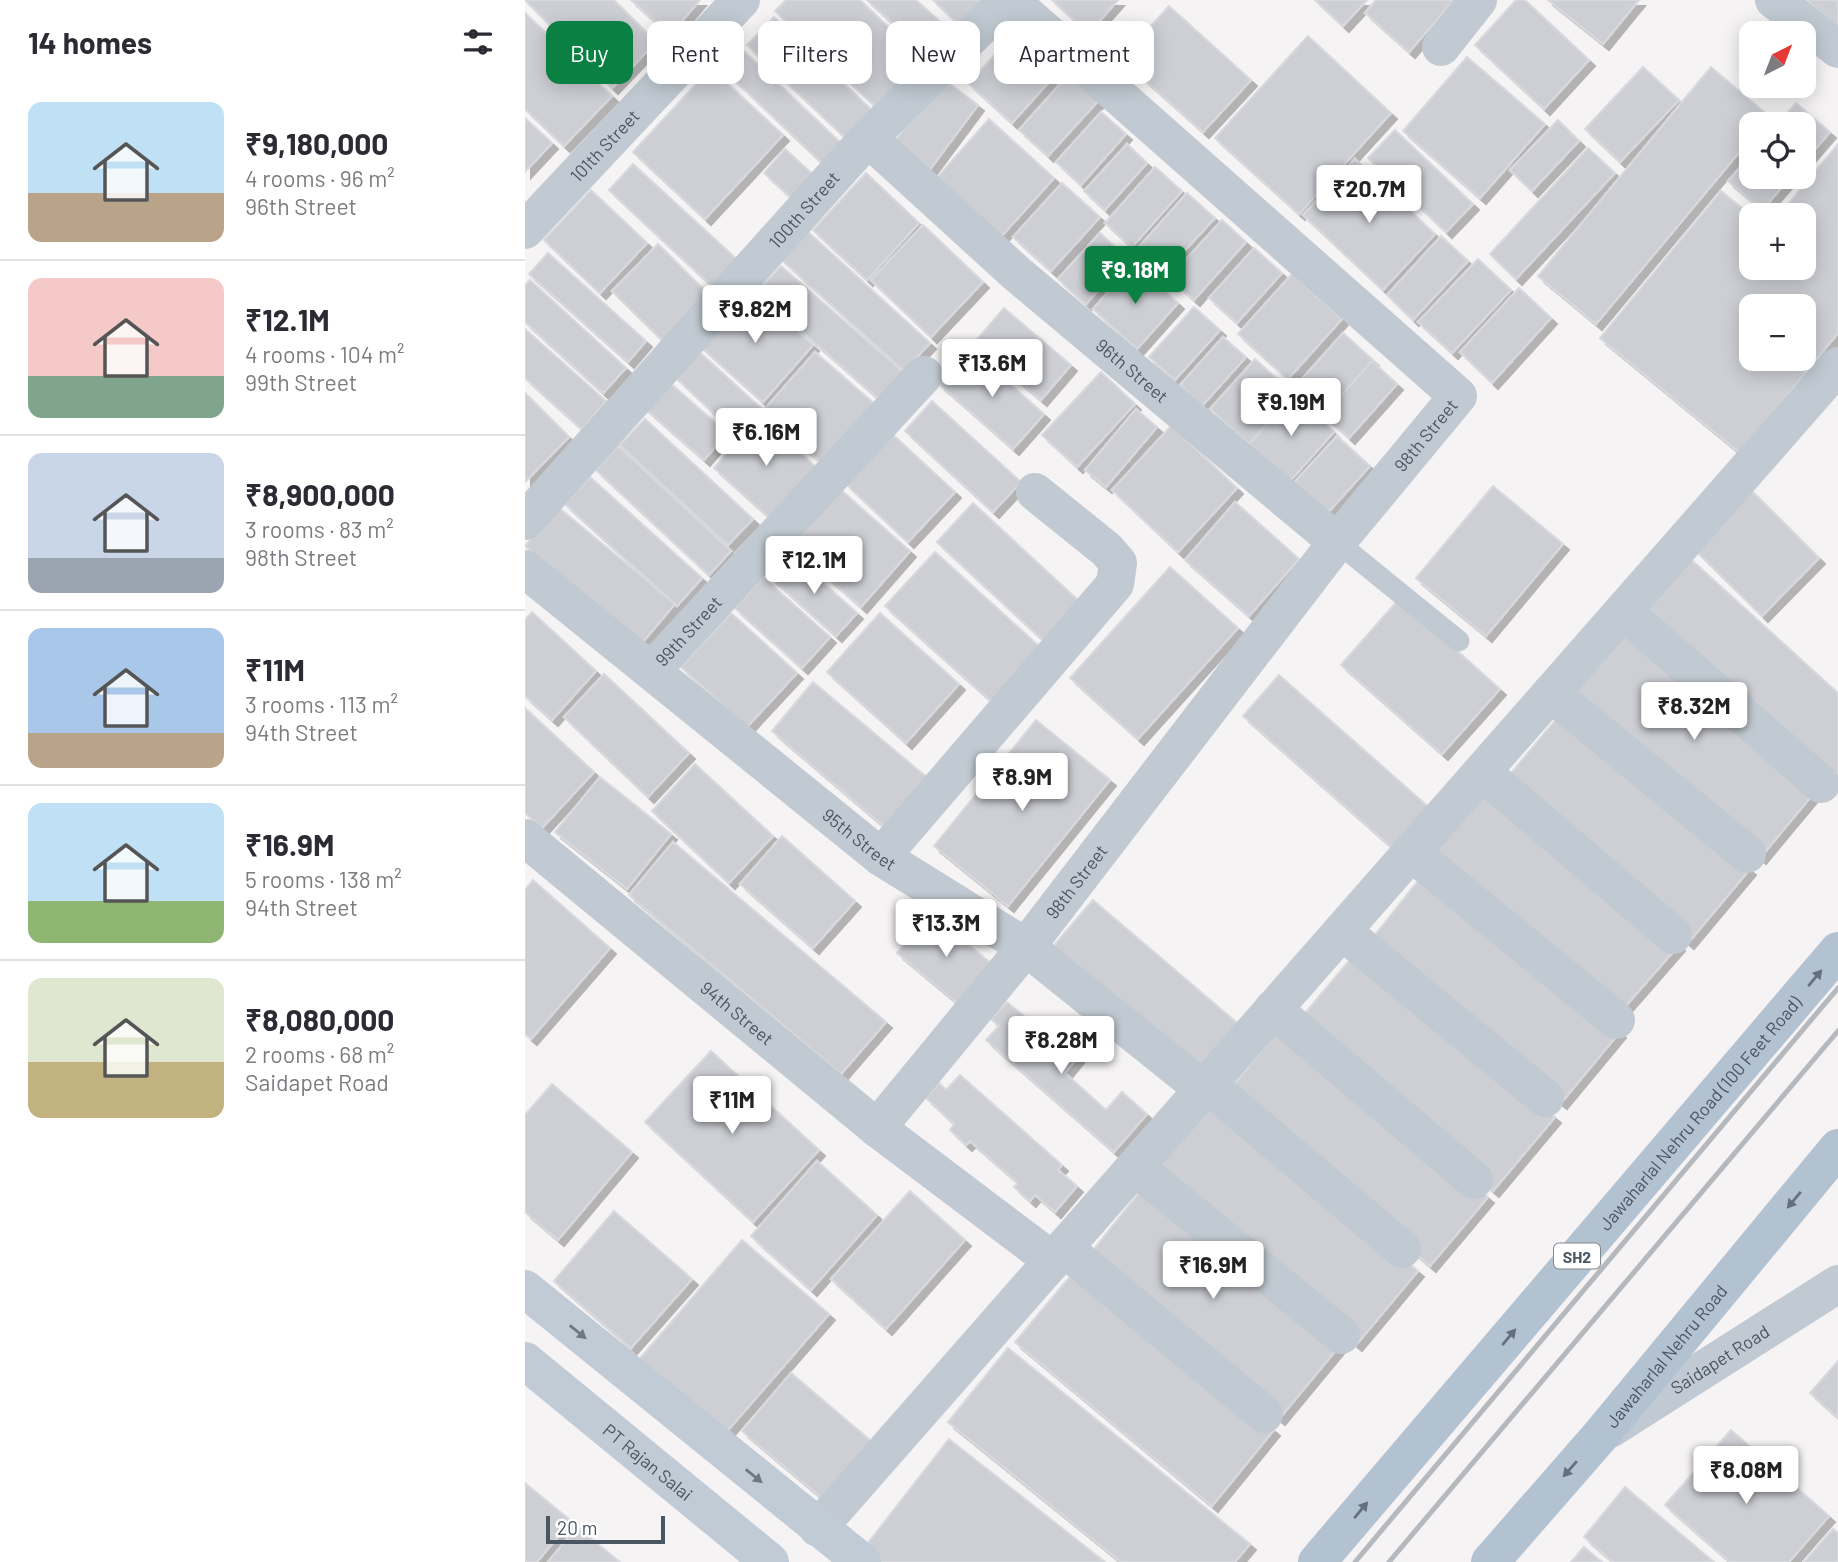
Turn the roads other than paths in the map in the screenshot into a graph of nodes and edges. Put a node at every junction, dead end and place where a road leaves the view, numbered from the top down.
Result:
1 (741, 0) edge
2 (1009, 0) edge
3 (1478, 0) edge
4 (1774, 0) edge
5 (1441, 47) dead end
6 (1838, 50) edge
7 (868, 138) junction
8 (525, 230) edge
9 (1838, 366) edge
10 (924, 375) dead end
11 (1035, 492) dead end
12 (525, 521) edge
13 (1337, 542) junction
14 (525, 569) edge
15 (1623, 611) junction
16 (1459, 641) dead end
17 (653, 669) junction
18 (1551, 692) junction
19 (1482, 772) junction
20 (1821, 783) dead end
21 (525, 838) edge
22 (1411, 852) junction
23 (1747, 854) dead end
24 (881, 857) junction
25 (1342, 931) junction
26 (1673, 935) dead end
27 (1026, 947) junction
28 (1838, 951) edge
29 (1273, 1009) junction
30 (1616, 1020) dead end
31 (1205, 1087) junction
32 (1545, 1098) dead end
33 (877, 1128) junction
34 (1838, 1148) edge
35 (1135, 1167) junction
36 (1474, 1180) dead end
37 (1402, 1249) dead end
38 (1058, 1254) junction
39 (1838, 1284) edge
40 (525, 1289) edge
41 (1341, 1335) dead end
42 (525, 1361) edge
43 (1264, 1414) dead end
44 (1599, 1436) junction
45 (818, 1528) junction
46 (770, 1562) edge
47 (862, 1562) edge
48 (1317, 1562) edge
49 (1490, 1562) edge

1 - 8 street, 101th Street
2 - 7 street, 100th Street
2 - 13 street, 98th Street
3 - 5 street
4 - 6 street
7 - 12 street, 100th Street
7 - 13 street, 96th Street
9 - 15 street
10 - 17 street, 99th Street
11 - 24 street
13 - 16 lane
13 - 27 street, 98th Street
14 - 17 street, 95th Street
15 - 18 street
15 - 20 street
17 - 24 street, 95th Street
18 - 19 street
18 - 23 street
19 - 22 street
19 - 26 street
21 - 33 street, 94th Street
22 - 25 street
22 - 30 street
24 - 27 street, 95th Street
25 - 29 street
25 - 32 street
27 - 31 street, 95th Street
27 - 33 street
48 -> 28 main road, Jawaharlal Nehru Road (100 Feet Road) / SH2
29 - 31 street
29 - 36 street
31 - 35 street
31 - 37 street, 95th Street
33 - 38 street, 94th Street
34 -> 44 main road, Jawaharlal Nehru Road
35 - 38 street
35 - 41 street
38 - 43 street, 94th Street
38 - 45 street
39 - 44 street, Saidapet Road
40 -> 45 main road
42 - 46 main road, PT Rajan Salai
44 -> 49 main road, Jawaharlal Nehru Road
45 - 47 main road

